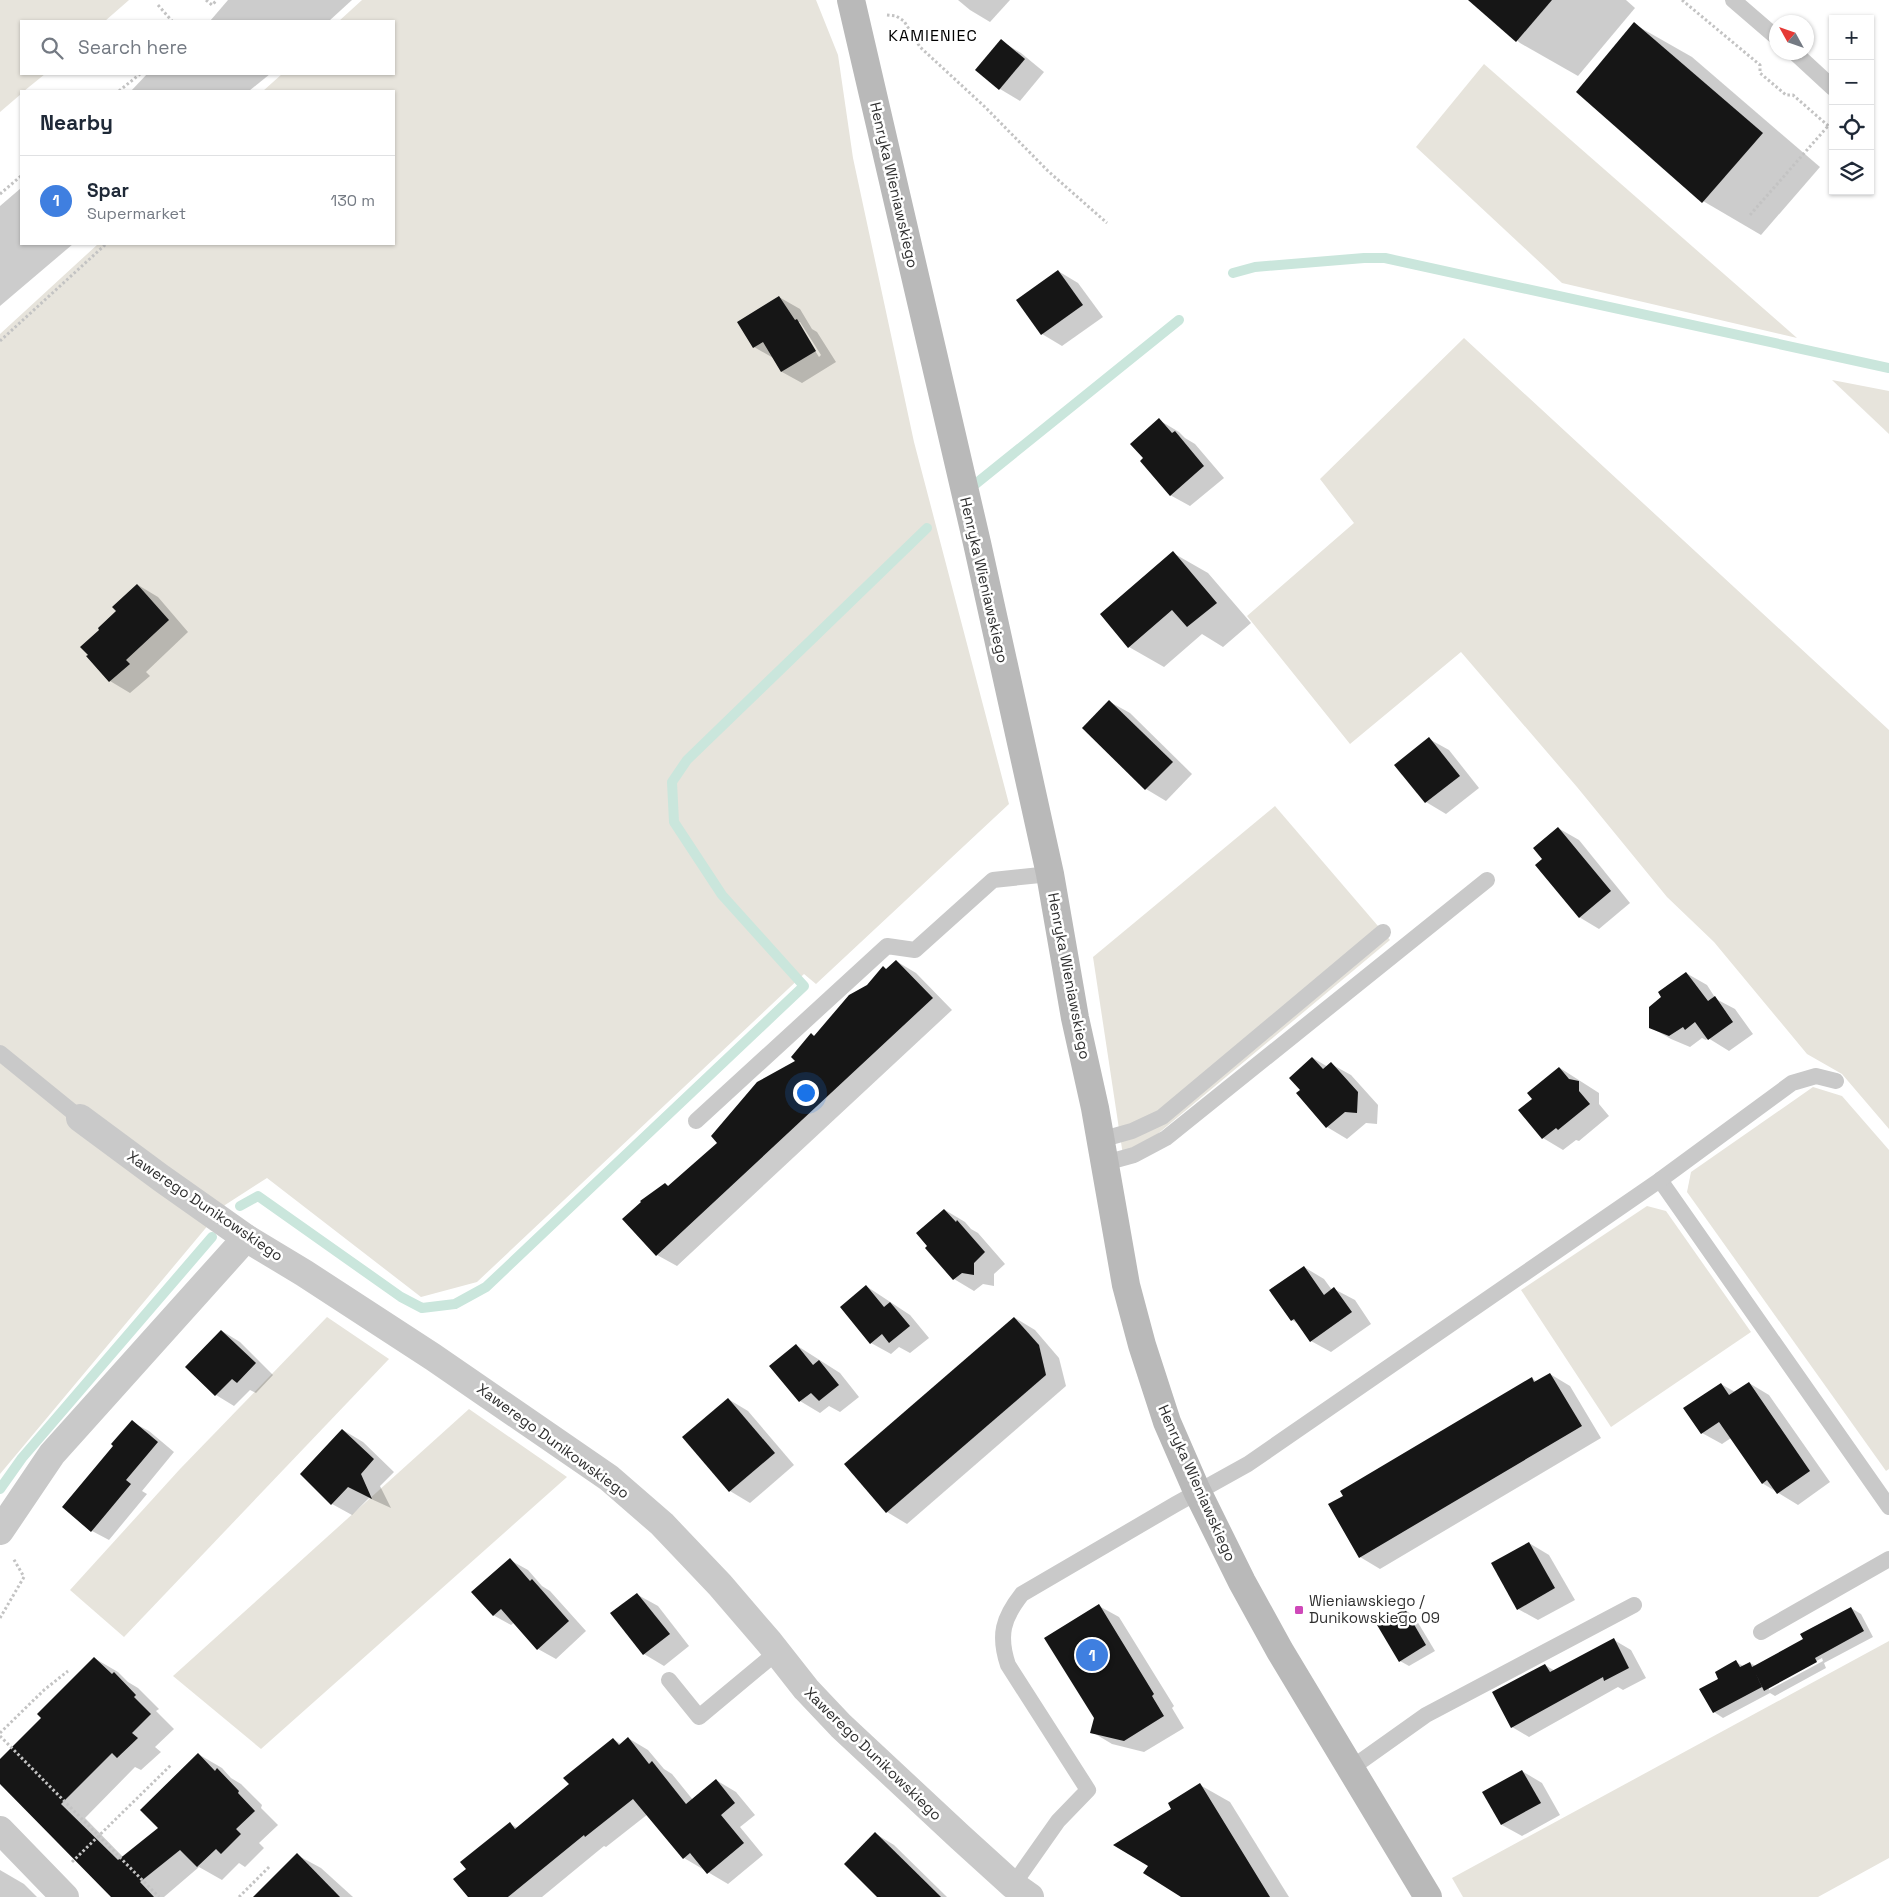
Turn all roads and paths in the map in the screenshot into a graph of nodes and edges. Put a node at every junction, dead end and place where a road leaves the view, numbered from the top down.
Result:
1 (206, 0) edge
2 (217, 0) edge
3 (1682, 0) edge
4 (1733, 0) edge
5 (158, 5) dead end
6 (854, 12) edge
7 (171, 20) edge
8 (1769, 31) edge
9 (1803, 60) edge
10 (139, 75) edge
11 (1829, 84) edge
12 (120, 90) edge
13 (1828, 126) joint
14 (20, 177) edge
15 (0, 194) edge
16 (1750, 215) dead end
17 (1107, 223) dead end
18 (105, 245) edge
19 (0, 341) edge
20 (1050, 874) junction
21 (1487, 880) dead end
22 (1383, 932) dead end
23 (0, 1053) edge
24 (1836, 1082) dead end
25 (80, 1118) joint
26 (696, 1121) dead end
27 (1103, 1151) junction
28 (1660, 1180) junction
29 (246, 1238) junction
30 (1198, 1492) junction
31 (1889, 1507) edge
32 (0, 1530) edge
33 (12, 1556) dead end
34 (1889, 1560) edge
35 (1634, 1605) dead end
36 (0, 1618) edge
37 (1761, 1632) dead end
38 (777, 1652) junction
39 (68, 1671) dead end
40 (669, 1680) dead end
41 (0, 1735) edge
42 (171, 1764) dead end
43 (1350, 1769) junction
44 (0, 1830) edge
45 (98, 1836) junction
46 (270, 1866) dead end
47 (58, 1890) edge
48 (1021, 1891) edge
49 (159, 1897) edge
50 (238, 1897) edge
51 (1428, 1897) edge

1 - 2 path
3 - 13 path
4 - 8 lane
5 - 7 path
6 - 17 path
6 - 20 street, Henryka Wieniawskiego
9 - 11 lane
10 - 12 path
13 - 16 path
14 - 15 path
18 - 19 path
20 - 26 lane
20 - 27 street, Henryka Wieniawskiego
21 - 27 lane
22 - 27 lane
23 - 25 lane
24 - 28 lane
25 - 29 street, Xawerego Dunikowskiego
27 - 30 street, Henryka Wieniawskiego
28 - 30 lane
28 - 31 lane
29 - 32 street
29 - 38 street, Xawerego Dunikowskiego
30 - 43 street, Henryka Wieniawskiego
30 - 48 lane
33 - 36 path
34 - 37 lane
35 - 43 lane
38 - 40 lane
38 - 48 street, Xawerego Dunikowskiego
39 - 41 path
41 - 45 path
42 - 45 path
43 - 51 street, Henryka Wieniawskiego
44 - 47 street
45 - 47 path
45 - 49 path
46 - 50 path

